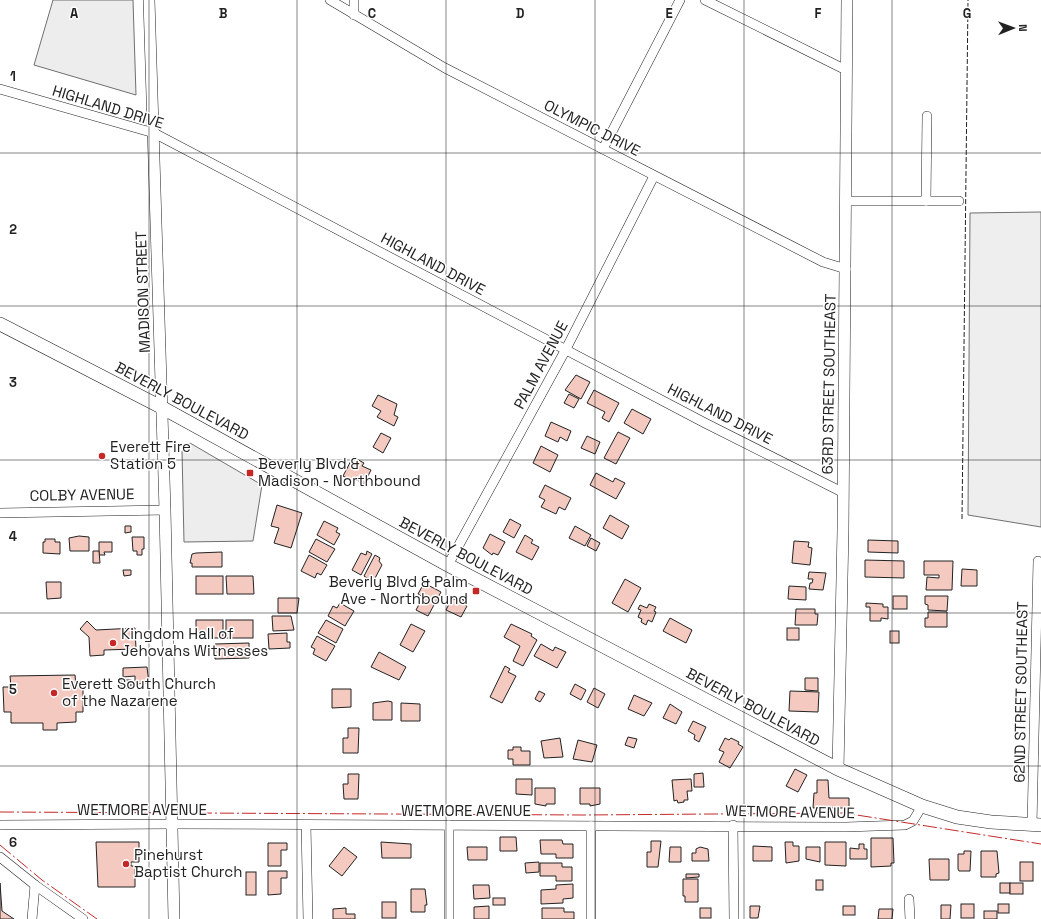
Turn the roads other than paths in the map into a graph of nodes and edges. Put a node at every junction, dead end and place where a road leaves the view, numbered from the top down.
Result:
1 (149, 0) edge
2 (330, 0) edge
3 (354, 0) edge
4 (680, 0) edge
5 (705, 0) edge
6 (847, 0) edge
7 (354, 15) junction
8 (846, 70) junction
9 (0, 89) edge
10 (927, 116) dead end
11 (154, 133) junction
12 (602, 149) junction
13 (654, 176) junction
14 (926, 201) junction
15 (959, 201) dead end
16 (845, 202) junction
17 (846, 269) junction
18 (0, 324) edge
19 (566, 349) junction
20 (161, 407) junction
21 (842, 492) junction
22 (165, 510) junction
23 (0, 513) edge
24 (1038, 561) dead end
25 (448, 565) junction
26 (838, 769) junction
27 (922, 806) junction
28 (173, 824) junction
29 (0, 825) edge
30 (306, 825) junction
31 (449, 825) junction
32 (733, 825) junction
33 (1037, 825) edge
34 (591, 826) junction
35 (0, 857) edge
36 (35, 885) junction
37 (909, 899) dead end
38 (32, 919) edge
39 (83, 919) edge
40 (174, 919) edge
41 (308, 919) edge
42 (449, 919) edge
43 (590, 919) edge
44 (734, 919) edge
45 (910, 919) edge

1 - 11 street, MADISON STREET
2 - 7 street, OLYMPIC DRIVE
3 - 7 street
4 - 12 street
5 - 8 street
6 - 8 street, 63RD STREET SOUTHEAST
7 - 12 street, OLYMPIC DRIVE
8 - 16 street, 63RD STREET SOUTHEAST
9 - 11 street, HIGHLAND DRIVE
10 - 14 street
11 - 19 street, HIGHLAND DRIVE
11 - 20 street, MADISON STREET
12 - 13 street, OLYMPIC DRIVE
13 - 17 street, OLYMPIC DRIVE
13 - 19 street, PALM AVENUE
14 - 15 street
14 - 16 street
16 - 17 street, 63RD STREET SOUTHEAST
17 - 21 street, 63RD STREET SOUTHEAST
18 - 20 main road, BEVERLY BOULEVARD
19 - 21 street, HIGHLAND DRIVE
19 - 25 street, PALM AVENUE
20 - 22 street, MADISON STREET
20 - 25 main road, BEVERLY BOULEVARD
21 - 26 street, 63RD STREET SOUTHEAST
22 - 23 street, COLBY AVENUE
22 - 28 street, MADISON STREET
24 - 33 street, 62ND STREET SOUTHEAST
25 - 26 main road, BEVERLY BOULEVARD
26 - 27 main road, BEVERLY BOULEVARD
27 - 32 street, WETMORE AVENUE
27 - 33 main road
28 - 29 street, WETMORE AVENUE
28 - 30 street, WETMORE AVENUE
28 - 40 street, MADISON STREET
30 - 31 street, WETMORE AVENUE
30 - 41 street
31 - 34 street, WETMORE AVENUE
31 - 42 street
32 - 34 street, WETMORE AVENUE
32 - 44 street
34 - 43 street
35 - 36 street
36 - 38 street
36 - 39 street
37 - 45 street

